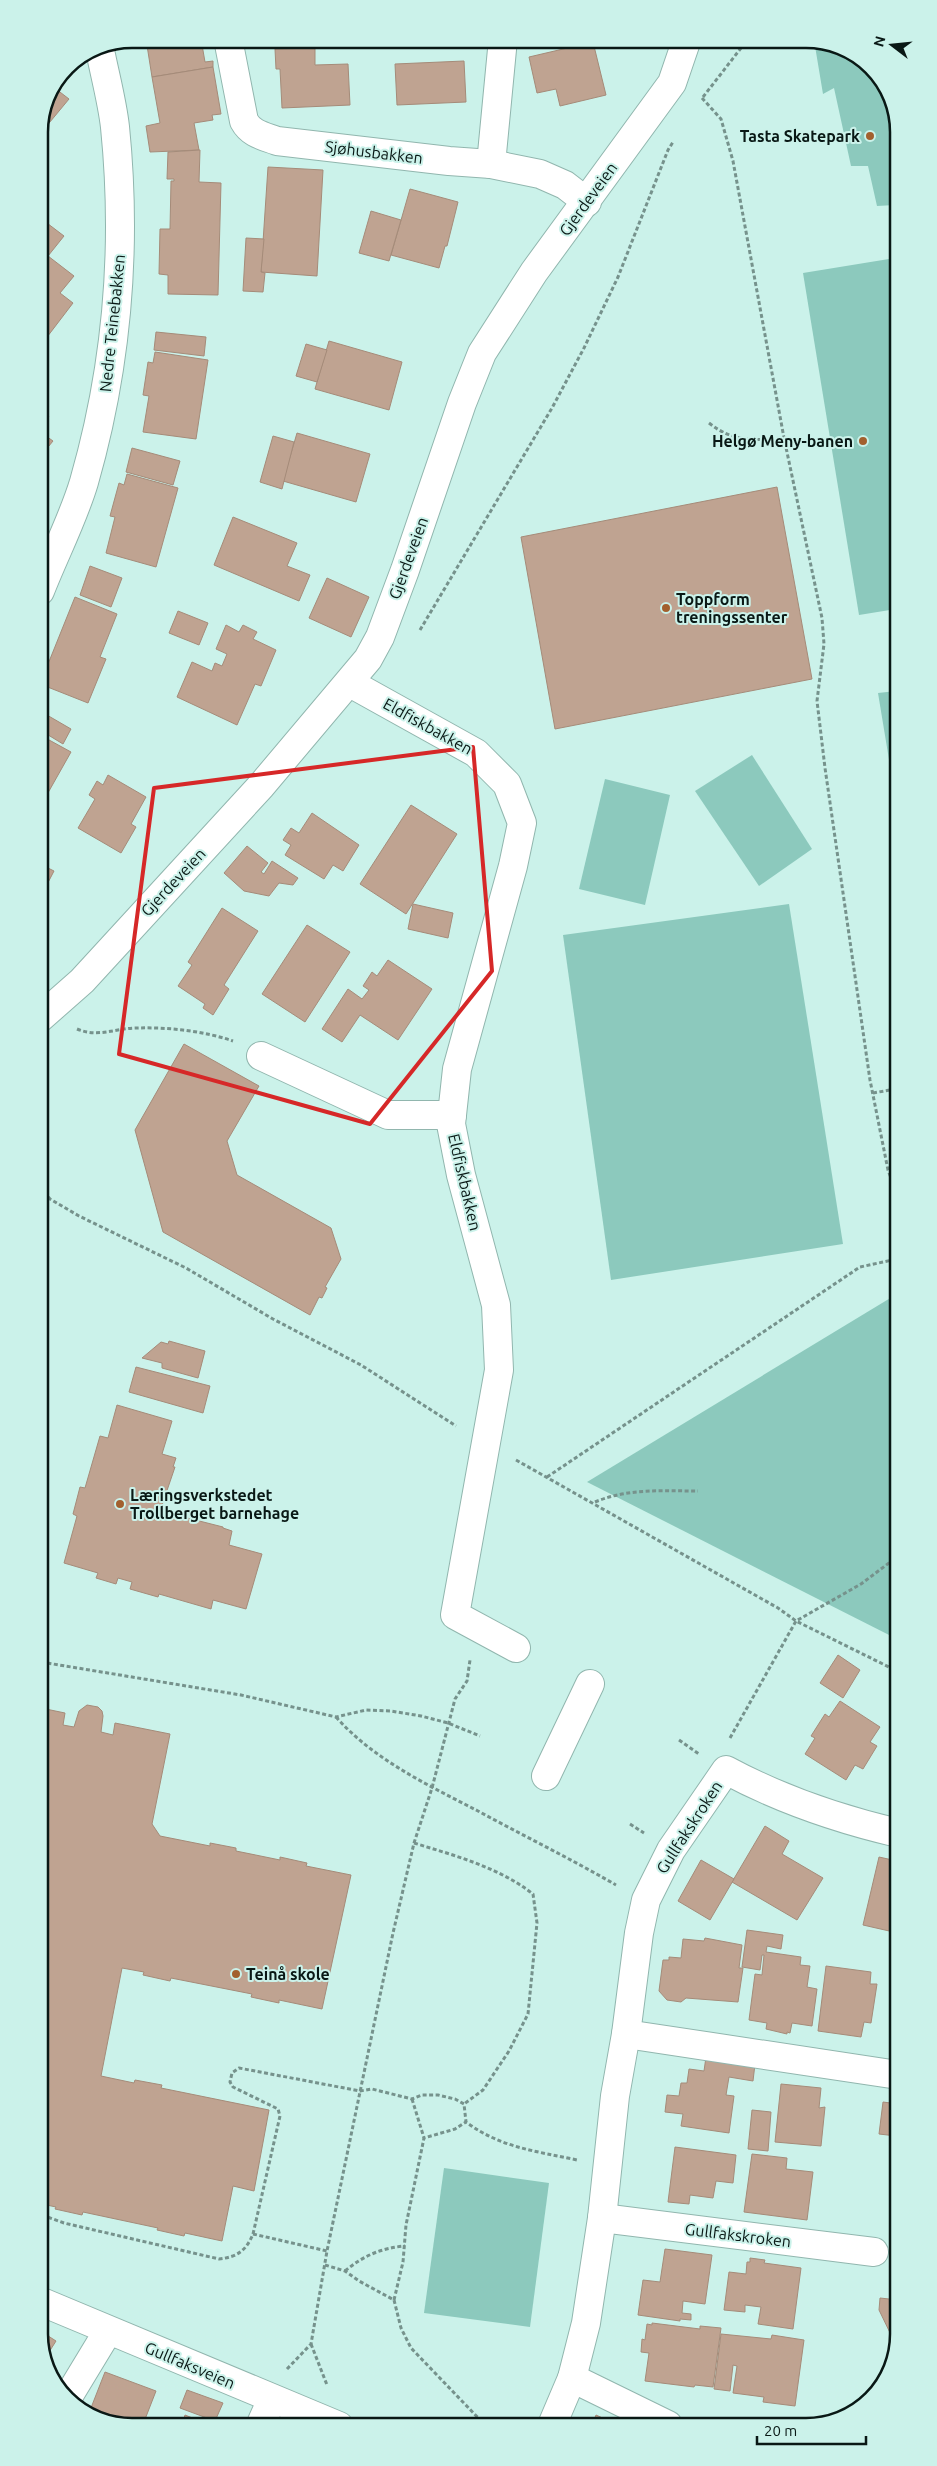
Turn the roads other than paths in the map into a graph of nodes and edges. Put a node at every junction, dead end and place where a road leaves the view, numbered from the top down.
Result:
1 (230, 48) edge
2 (502, 48) edge
3 (684, 48) edge
4 (101, 54) edge
5 (491, 164) junction
6 (586, 202) junction
7 (48, 571) edge
8 (350, 683) junction
9 (48, 1011) edge
10 (261, 1056) road end
11 (452, 1115) junction
12 (516, 1648) dead end
13 (590, 1684) dead end
14 (546, 1776) dead end
15 (890, 1831) edge
16 (626, 2034) junction
17 (890, 2074) edge
18 (602, 2218) junction
19 (874, 2252) dead end
20 (48, 2305) edge
21 (108, 2331) junction
22 (572, 2378) junction
23 (71, 2392) edge
24 (272, 2399) junction
25 (264, 2418) edge
26 (318, 2418) edge
27 (555, 2418) edge
28 (654, 2418) edge

1 - 5 street, Sjøhusbakken
2 - 5 street
3 - 6 street, Gjerdeveien
4 - 7 street, Nedre Teinebakken
5 - 6 street, Sjøhusbakken
6 - 8 street, Gjerdeveien
8 - 9 street, Gjerdeveien
8 - 11 street, Eldfiskbakken
10 - 11 street
11 - 12 street, Eldfiskbakken
13 - 14 street
15 - 16 street, Gullfakskroken
16 - 17 street
16 - 18 street, Gullfakskroken
18 - 19 street, Gullfakskroken
18 - 22 street, Gullfakskroken
20 - 21 street, Gullfaksveien
21 - 23 street
21 - 24 street, Gullfaksveien
22 - 27 street, Gullfakskroken
22 - 28 street
24 - 25 street
24 - 26 street, Gullfaksveien

